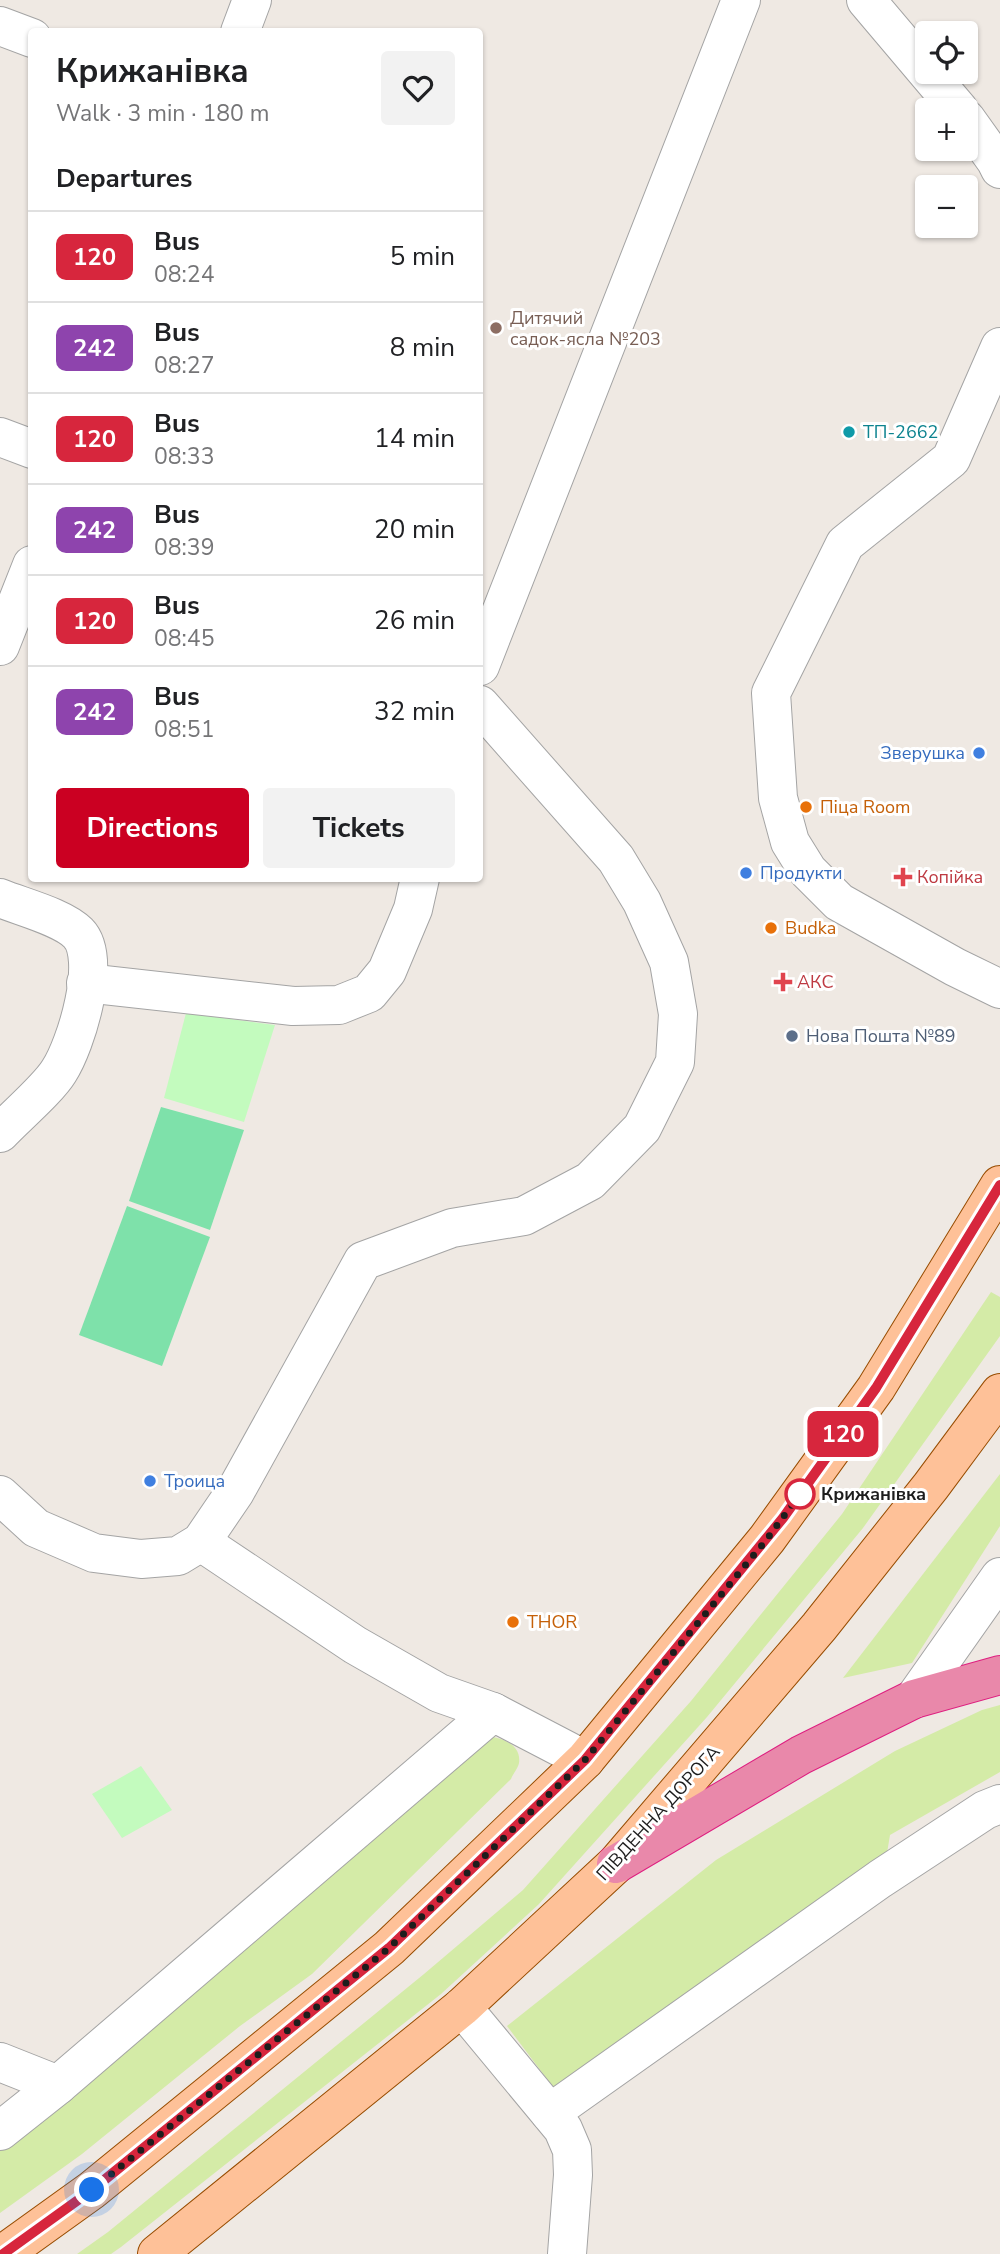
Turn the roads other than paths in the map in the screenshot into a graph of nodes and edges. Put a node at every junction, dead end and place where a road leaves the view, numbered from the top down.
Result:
1 (252, 0) edge
2 (741, 0) edge
3 (866, 0) edge
4 (0, 26) edge
5 (242, 28) edge
6 (28, 36) edge
7 (949, 98) edge
8 (978, 136) edge
9 (1000, 169) edge
10 (1000, 347) edge
11 (0, 437) edge
12 (28, 448) edge
13 (28, 575) edge
14 (0, 646) edge
15 (483, 658) edge
16 (483, 708) edge
17 (419, 882) edge
18 (0, 898) edge
19 (86, 983) junction
20 (1000, 989) edge
21 (0, 1133) edge
22 (1000, 1185) edge
23 (1000, 1393) edge
24 (0, 1495) edge
25 (201, 1542) junction
26 (1000, 1577) edge
27 (1000, 1675) edge
28 (914, 1699) junction
29 (493, 1712) junction
30 (585, 1760) junction
31 (1000, 1804) edge
32 (616, 1864) junction
33 (462, 2007) junction
34 (0, 2062) edge
35 (58, 2085) junction
36 (550, 2113) junction
37 (0, 2131) edge
38 (3, 2254) edge
39 (157, 2254) edge
40 (567, 2254) edge

1 - 5 street
2 - 15 street
3 - 7 street
4 - 6 street
8 - 9 street
10 - 20 street
11 - 12 street
13 - 14 street
16 - 25 street
17 - 19 street
18 - 19 street
19 - 21 street
22 - 30 main road
23 - 32 main road, ПІВДЕННА ДОРОГА
24 - 25 street
25 - 29 street
26 - 28 street
27 - 28 highway
28 - 32 highway
29 - 30 street
29 - 35 street
30 - 38 main road
31 - 36 street
32 - 33 main road, ПІВДЕННА ДОРОГА
33 - 36 street
33 - 39 main road, ПІВДЕННА ДОРОГА
34 - 35 street
35 - 37 street
36 - 40 street

